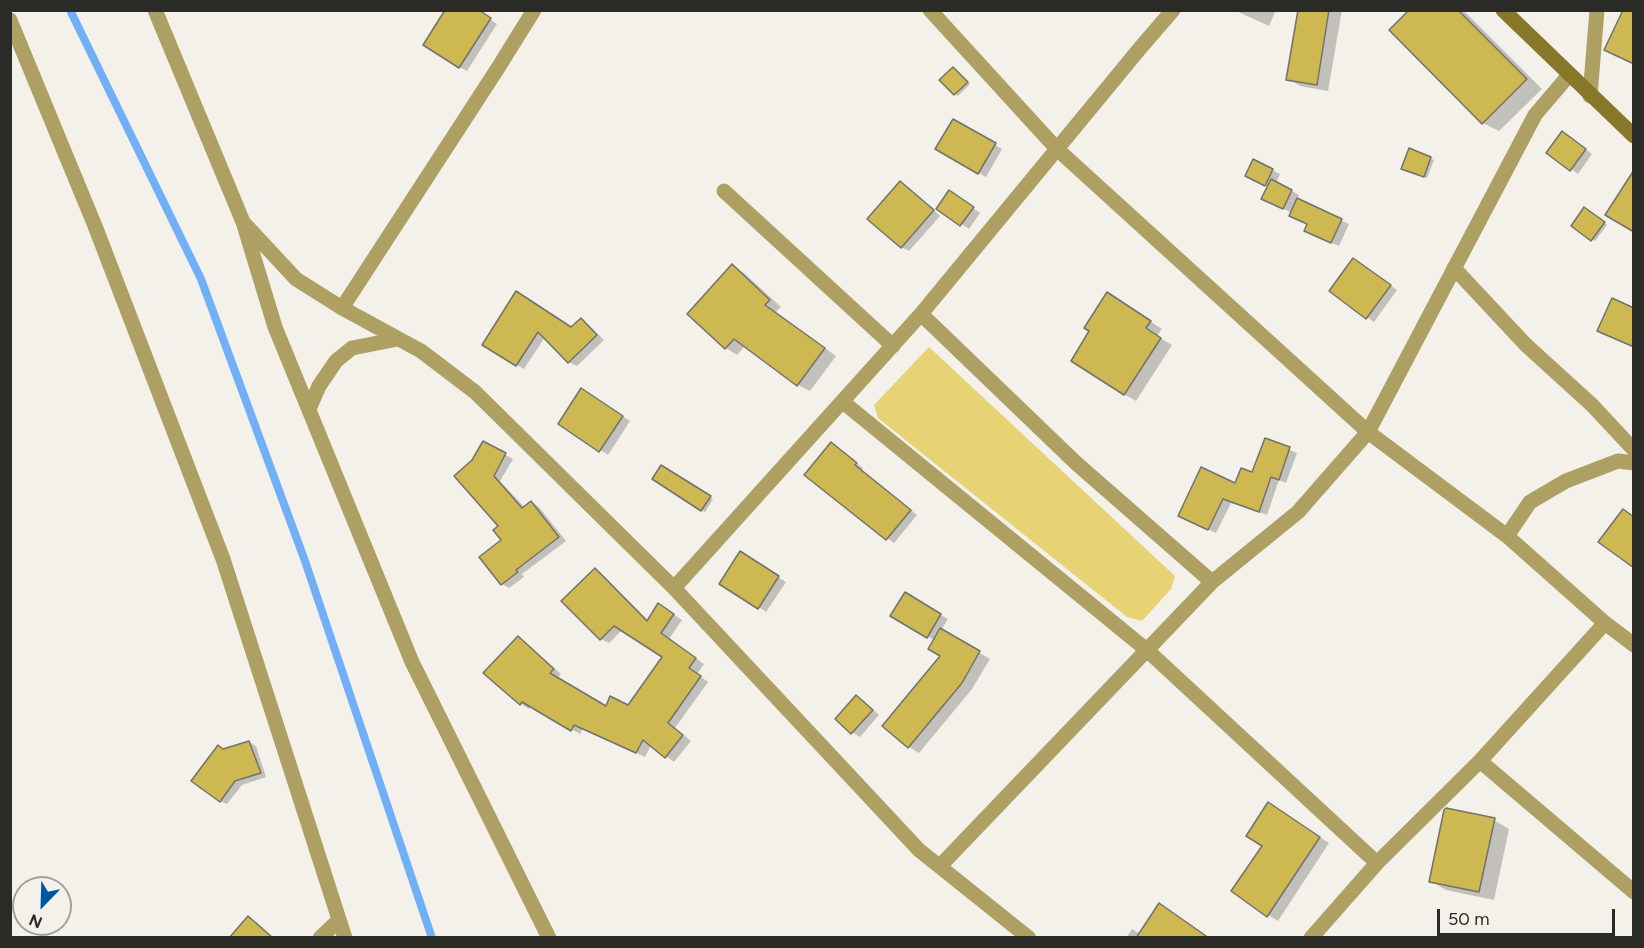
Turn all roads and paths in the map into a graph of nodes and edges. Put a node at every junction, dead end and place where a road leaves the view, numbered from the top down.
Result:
1 (155, 10) edge
2 (534, 10) edge
3 (930, 10) edge
4 (1173, 10) edge
5 (1503, 10) edge
6 (1597, 10) edge
7 (10, 20) edge
8 (1569, 75) junction
9 (1590, 96) junction
10 (1634, 136) edge
11 (1057, 149) junction
12 (724, 191) dead end
13 (243, 222) junction
14 (1454, 268) junction
15 (342, 308) junction
16 (921, 314) junction
17 (399, 339) junction
18 (893, 346) junction
19 (843, 402) junction
20 (309, 409) junction
21 (1368, 432) junction
22 (1634, 450) edge
23 (1634, 463) edge
24 (1507, 536) junction
25 (1212, 582) junction
26 (674, 588) junction
27 (1605, 623) junction
28 (1634, 645) edge
29 (1148, 651) junction
30 (1480, 761) junction
31 (1377, 863) junction
32 (940, 866) junction
33 (1634, 892) edge
34 (339, 920) junction
35 (320, 938) edge
36 (345, 938) edge
37 (549, 938) edge
38 (1029, 938) edge
39 (1311, 938) edge

1 - 13 street
2 - 15 street
3 - 11 street
4 - 11 street
5 - 8 main road
6 - 9 street
7 - 34 street
8 - 9 main road
8 - 14 street
9 - 10 main road
11 - 16 street
11 - 21 street
12 - 18 street
13 - 15 street
13 - 20 street
14 - 21 street
14 - 22 street
15 - 17 street
16 - 18 street
16 - 25 street
17 - 20 street
17 - 26 street
18 - 19 street
19 - 26 street
19 - 29 street
20 - 37 street
21 - 24 street
21 - 25 street
23 - 24 street
24 - 27 street
25 - 29 street
26 - 32 street
27 - 28 street
27 - 30 street
29 - 31 street
29 - 32 street
30 - 31 street
30 - 33 street
31 - 39 street
32 - 38 street
34 - 35 street
34 - 36 street

